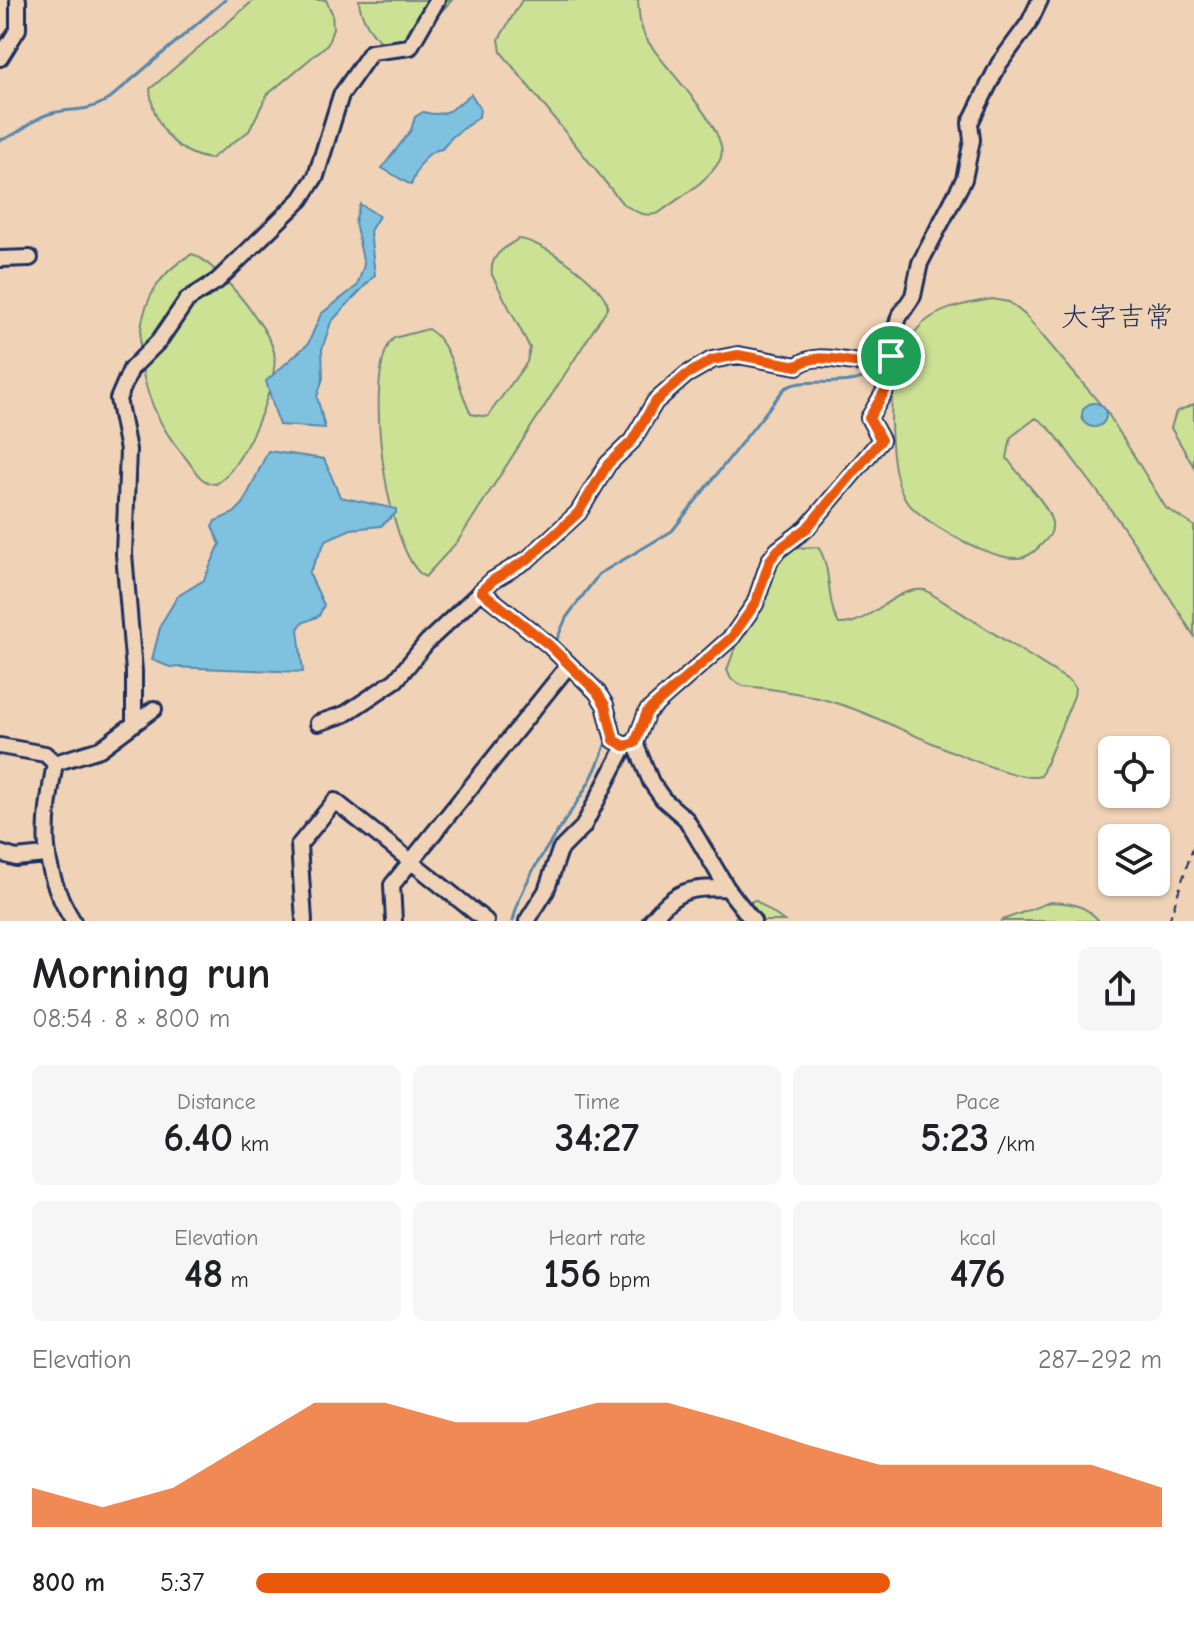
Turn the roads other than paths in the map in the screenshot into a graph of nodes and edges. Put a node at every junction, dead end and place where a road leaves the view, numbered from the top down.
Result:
1 (18, 0) edge
2 (437, 0) edge
3 (1040, 0) edge
4 (0, 58) edge
5 (30, 258) dead end
6 (0, 259) edge
7 (891, 356) junction
8 (481, 591) junction
9 (568, 666) junction
10 (154, 709) dead end
11 (318, 723) dead end
12 (134, 724) junction
13 (630, 745) junction
14 (0, 746) edge
15 (55, 763) junction
16 (0, 853) edge
17 (45, 855) junction
18 (410, 861) junction
19 (727, 888) junction
20 (73, 921) edge
21 (304, 921) edge
22 (394, 921) edge
23 (486, 921) edge
24 (527, 921) edge
25 (651, 921) edge
26 (753, 921) edge

1 - 4 street
2 - 12 street
3 - 7 street
5 - 6 street
7 - 8 street
7 - 13 street
8 - 9 street
8 - 11 street
9 - 13 street
9 - 18 street
10 - 12 street
12 - 15 street
13 - 19 street
13 - 24 street
14 - 15 street
15 - 17 street
16 - 17 street
17 - 20 street
18 - 21 street
18 - 22 street
18 - 23 street
19 - 25 street
19 - 26 street

